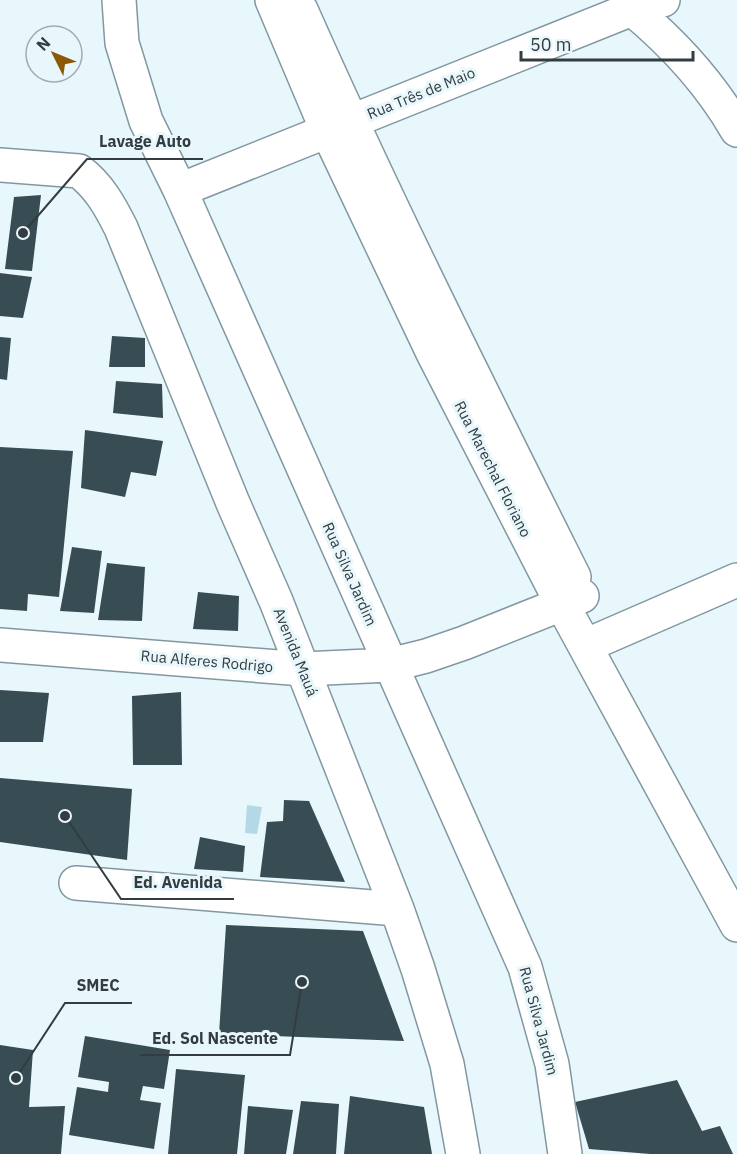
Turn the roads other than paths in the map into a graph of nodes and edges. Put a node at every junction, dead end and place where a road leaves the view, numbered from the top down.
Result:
1 (119, 0) edge
2 (663, 0) edge
3 (288, 8) edge
4 (632, 9) junction
5 (339, 126) junction
6 (737, 130) edge
7 (0, 165) edge
8 (180, 190) junction
9 (737, 580) edge
10 (572, 600) junction
11 (595, 641) junction
12 (0, 645) edge
13 (390, 665) junction
14 (303, 669) junction
15 (737, 879) edge
16 (76, 883) dead end
17 (397, 909) junction
18 (737, 926) edge
19 (463, 1154) edge
20 (565, 1154) edge

1 - 8 street, Rua Silva Jardim
2 - 4 street, Rua Três de Maio
3 - 5 street, Rua Marechal Floriano
4 - 5 street, Rua Três de Maio
4 - 6 street
5 - 8 street, Rua Três de Maio
5 - 10 street, Rua Marechal Floriano
7 - 14 street, Avenida Mauá
8 - 13 street, Rua Silva Jardim
9 - 11 street
10 - 11 street, Rua Marechal Floriano
10 - 13 street, Rua Alferes Rodrigo
11 - 15 street, Rua Marechal Floriano
11 - 18 street, Rua Marechal Floriano
12 - 14 street, Rua Alferes Rodrigo
13 - 14 street, Rua Alferes Rodrigo
13 - 20 street, Rua Silva Jardim
14 - 17 street, Avenida Mauá
16 - 17 street
17 - 19 street, Avenida Mauá

